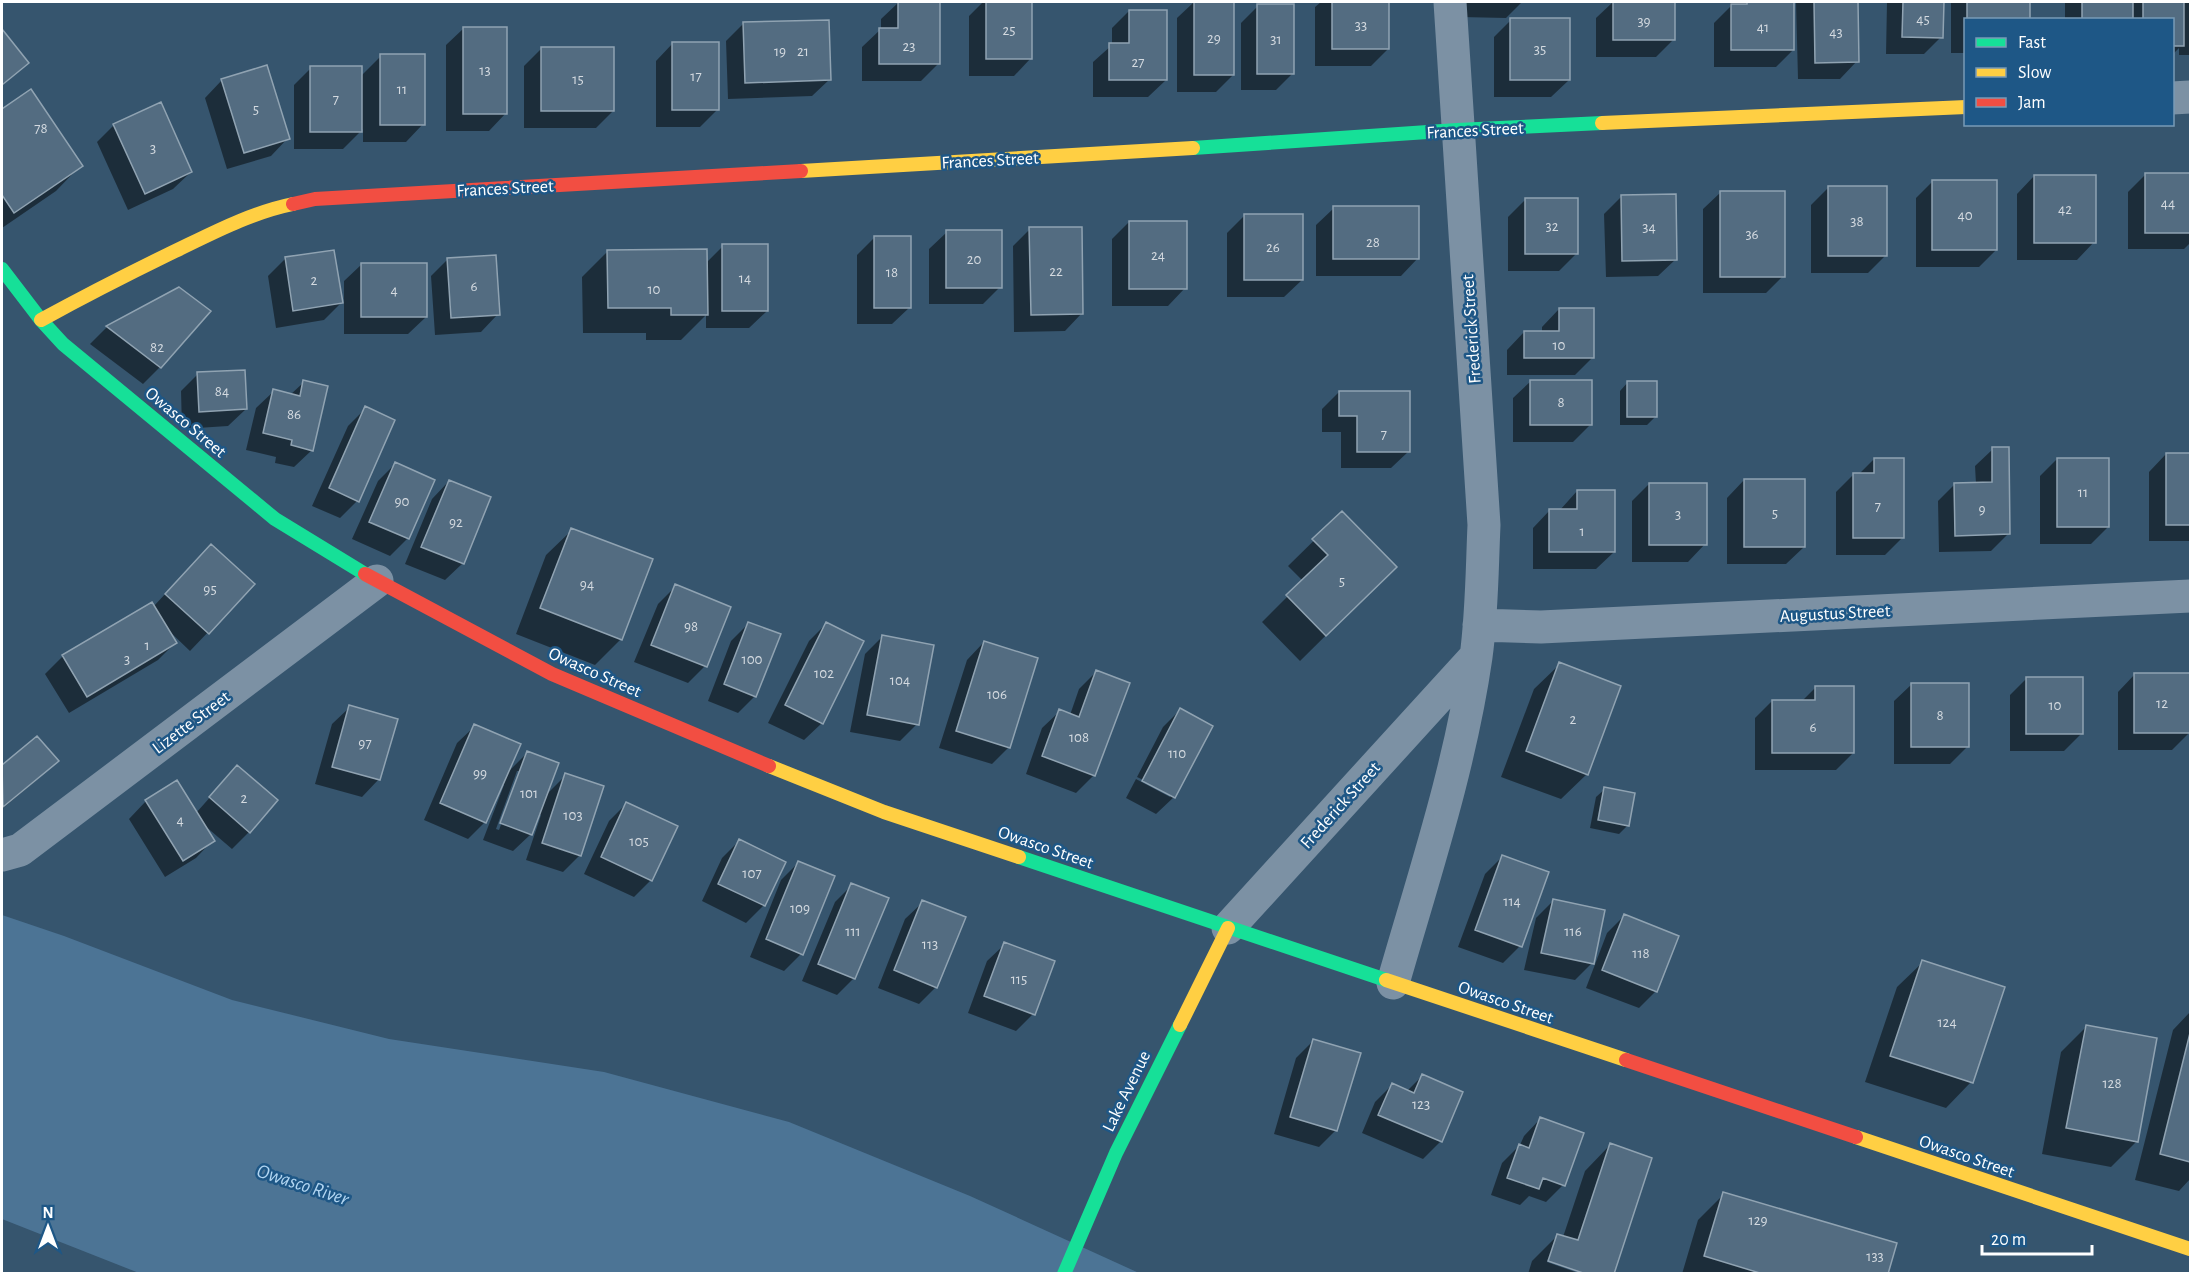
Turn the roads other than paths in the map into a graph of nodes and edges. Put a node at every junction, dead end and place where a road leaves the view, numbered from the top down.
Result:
1 (1450, 2) edge
2 (2190, 97) edge
3 (2174, 98) edge
4 (1964, 107) edge
5 (1457, 130) junction
6 (2, 270) edge
7 (42, 321) junction
8 (376, 581) junction
9 (2190, 596) edge
10 (1477, 641) junction
11 (2, 855) edge
12 (1228, 928) junction
13 (1393, 982) junction
14 (2190, 1249) edge
15 (1064, 1274) edge

1 - 5 street, Frederick Street
2 - 3 street
4 - 5 main road, Frances Street
5 - 7 main road, Frances Street
5 - 10 street, Frederick Street
6 - 7 main road, Owasco Street
7 - 8 main road, Owasco Street
8 - 11 street, Lizette Street
8 - 12 main road, Owasco Street
9 - 10 street, Augustus Street
10 - 12 street, Frederick Street
10 - 13 street, Frederick Street
12 - 13 main road, Owasco Street
12 - 15 main road, Lake Avenue
13 - 14 main road, Owasco Street

